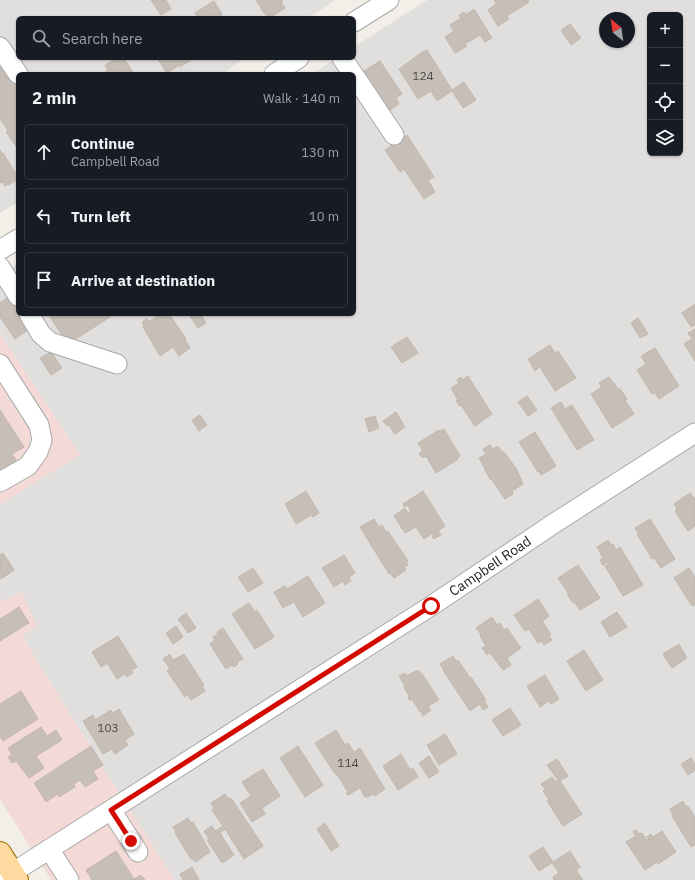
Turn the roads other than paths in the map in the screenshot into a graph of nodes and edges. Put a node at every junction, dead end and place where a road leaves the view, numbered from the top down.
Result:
1 (389, 0) edge
2 (356, 21) edge
3 (0, 47) edge
4 (296, 60) edge
5 (343, 60) edge
6 (17, 72) edge
7 (277, 72) edge
8 (352, 72) edge
9 (356, 78) edge
10 (394, 135) dead end
11 (16, 240) edge
12 (0, 250) edge
13 (0, 267) edge
14 (16, 293) edge
15 (30, 316) edge
16 (0, 364) edge
17 (117, 364) dead end
18 (695, 433) edge
19 (0, 482) edge
20 (111, 810) junction
21 (49, 850) junction
22 (138, 852) dead end
23 (0, 853) edge
24 (10, 878) edge
25 (69, 880) edge

1 - 2 street
3 - 6 street
4 - 7 street
5 - 8 street
9 - 10 street
11 - 12 street
13 - 14 street
15 - 17 street
16 - 19 street
18 - 20 street, Campbell Road
20 - 21 street, Campbell Road
20 - 22 street
21 - 24 street, Campbell Road
21 - 25 street
23 - 24 main road

